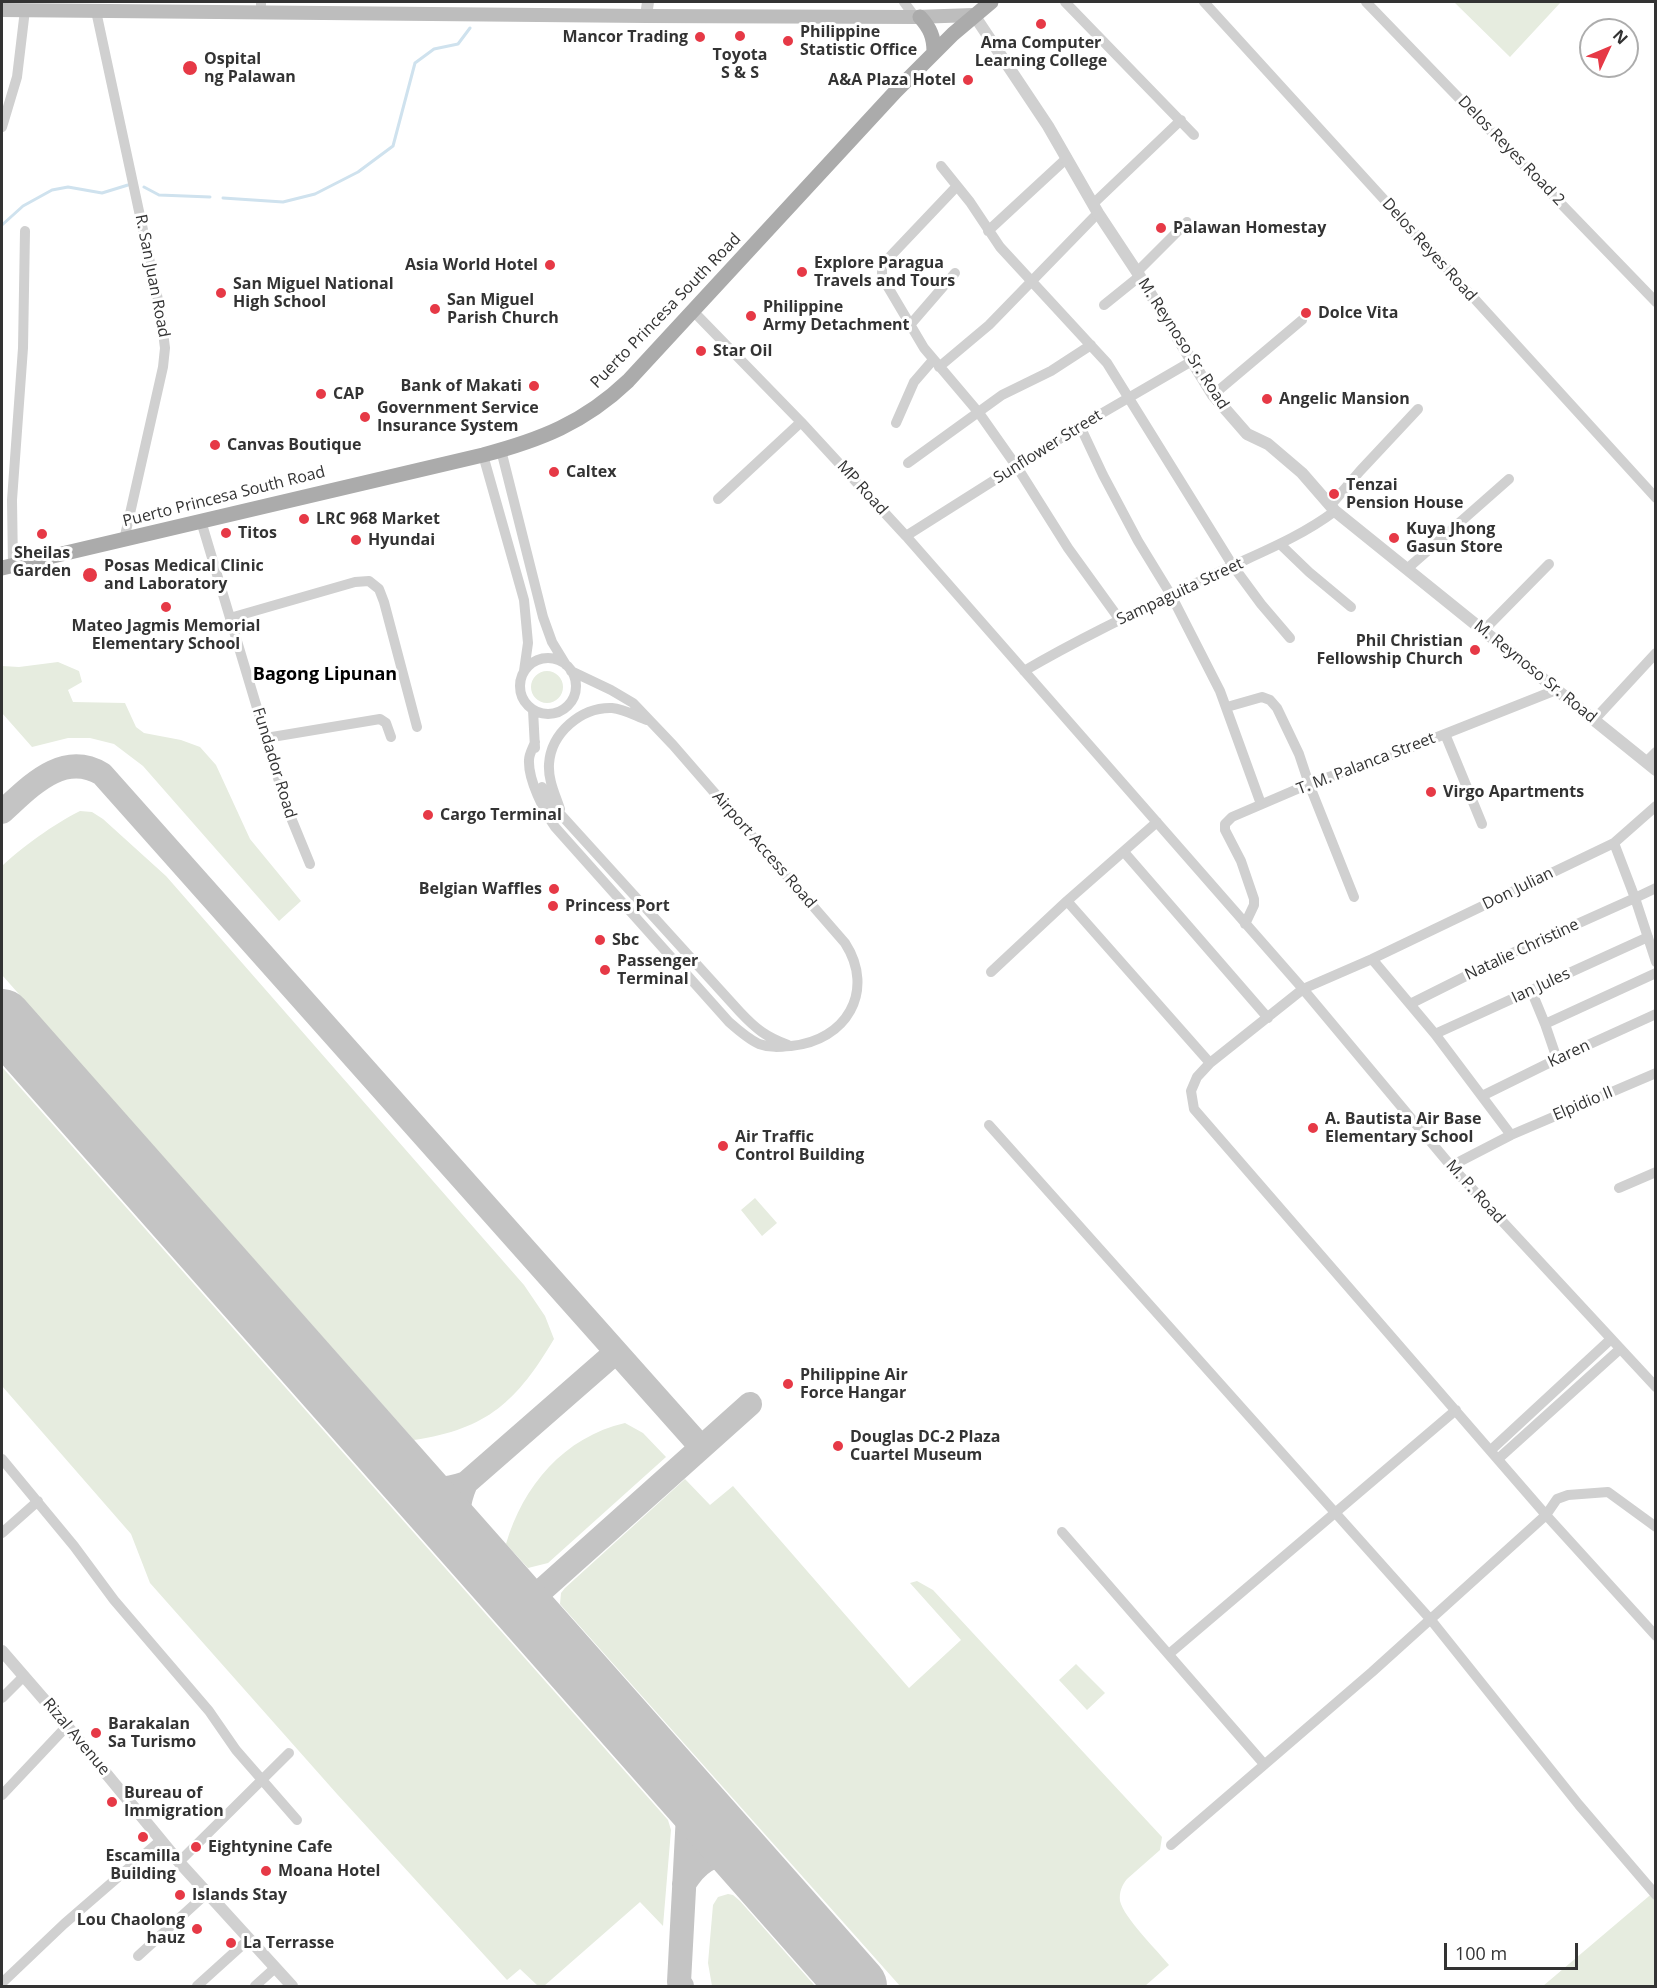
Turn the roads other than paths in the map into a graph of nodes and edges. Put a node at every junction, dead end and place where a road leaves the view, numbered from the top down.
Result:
1 (648, 2) edge
2 (904, 2) edge
3 (991, 2) edge
4 (1065, 2) edge
5 (1204, 2) edge
6 (1366, 2) edge
7 (261, 6) edge
8 (22, 7) edge
9 (2, 10) edge
10 (96, 11) junction
11 (974, 15) junction
12 (646, 16) junction
13 (917, 17) junction
14 (934, 52) junction
15 (1181, 120) junction
16 (2, 127) edge
17 (1194, 135) dead end
18 (1067, 158) junction
19 (941, 166) dead end
20 (957, 186) junction
21 (1096, 208) junction
22 (1188, 222) dead end
23 (25, 231) dead end
24 (988, 231) junction
25 (956, 273) dead end
26 (1138, 274) junction
27 (1030, 281) junction
28 (1656, 302) edge
29 (1104, 305) dead end
30 (693, 311) junction
31 (1302, 320) dead end
32 (909, 325) junction
33 (1090, 345) junction
34 (1192, 362) junction
35 (936, 364) junction
36 (1213, 396) junction
37 (1129, 397) junction
38 (1418, 409) dead end
39 (979, 413) junction
40 (801, 422) junction
41 (896, 423) dead end
42 (1080, 426) junction
43 (501, 450) junction
44 (483, 455) junction
45 (908, 463) dead end
46 (1017, 467) junction
47 (1509, 479) dead end
48 (1656, 498) edge
49 (718, 499) dead end
50 (1333, 508) junction
51 (201, 521) junction
52 (906, 536) junction
53 (123, 540) junction
54 (1281, 545) junction
55 (1549, 564) dead end
56 (1233, 566) junction
57 (7, 567) edge
58 (1408, 568) junction
59 (1172, 595) junction
60 (1351, 607) dead end
61 (230, 618) junction
62 (1120, 620) junction
63 (1483, 631) junction
64 (1290, 638) dead end
65 (1656, 653) edge
66 (568, 668) junction
67 (524, 671) junction
68 (1024, 671) junction
69 (1557, 690) junction
70 (1227, 707) junction
71 (533, 710) junction
72 (1594, 720) junction
73 (651, 722) junction
74 (417, 727) dead end
75 (1445, 734) junction
76 (391, 737) dead end
77 (266, 738) junction
78 (535, 742) junction
79 (1656, 752) edge
80 (1651, 766) edge
81 (1309, 784) junction
82 (1261, 804) junction
83 (1656, 807) edge
84 (563, 814) junction
85 (1157, 822) junction
86 (1482, 824) dead end
87 (1614, 843) junction
88 (1124, 852) junction
89 (310, 864) dead end
90 (1656, 888) edge
91 (1354, 897) dead end
92 (1635, 898) junction
93 (1067, 901) junction
94 (1245, 924) junction
95 (1648, 937) junction
96 (1372, 959) junction
97 (1656, 962) edge
98 (991, 972) dead end
99 (1656, 973) edge
100 (1303, 989) junction
101 (1531, 990) junction
102 (1410, 1004) junction
103 (1656, 1014) edge
104 (1268, 1018) junction
105 (1545, 1024) junction
106 (1435, 1035) junction
107 (791, 1046) junction
108 (1557, 1059) junction
109 (1210, 1062) junction
110 (1656, 1073) edge
111 (1482, 1096) junction
112 (989, 1125) dead end
113 (1511, 1135) junction
114 (1451, 1166) junction
115 (1656, 1172) edge
116 (1619, 1188) dead end
117 (1611, 1338) junction
118 (1620, 1349) junction
119 (1656, 1388) edge
120 (1456, 1410) junction
121 (1491, 1450) junction
122 (2, 1459) edge
123 (1498, 1459) junction
124 (38, 1501) junction
125 (1336, 1512) junction
126 (1546, 1515) junction
127 (1656, 1527) edge
128 (1062, 1532) dead end
129 (2, 1533) edge
130 (1431, 1620) junction
131 (1656, 1636) edge
132 (2, 1651) edge
133 (1169, 1654) junction
134 (24, 1676) junction
135 (2, 1698) edge
136 (67, 1726) junction
137 (289, 1753) dead end
138 (1264, 1764) junction
139 (263, 1781) junction
140 (2, 1795) edge
141 (297, 1820) dead end
142 (161, 1840) junction
143 (1172, 1845) dead end
144 (179, 1862) junction
145 (207, 1893) junction
146 (1656, 1895) edge
147 (249, 1939) junction
148 (138, 1956) dead end
149 (276, 1968) junction
150 (2, 1983) edge
151 (197, 1986) edge
152 (255, 1986) edge
153 (292, 1986) edge

1 - 12 street
2 - 13 street
3 - 11 main road, Puerto Princesa South Road
4 - 15 street
5 - 48 street, Delos Reyes Road
6 - 28 street, Delos Reyes Road 2
7 - 10 main road
7 - 12 main road
8 - 9 main road
8 - 10 main road
8 - 16 street
10 - 53 street, R. San Juan Road
11 - 13 main road
11 - 14 main road, Puerto Princesa South Road
11 - 18 street, M. Reynoso Sr. Road
12 - 13 main road
13 - 14 main road
14 - 30 main road, Puerto Princesa South Road
15 - 17 street
15 - 21 street
18 - 21 street, M. Reynoso Sr. Road
18 - 24 street
19 - 20 street
20 - 24 street
20 - 32 street
21 - 26 street, M. Reynoso Sr. Road
21 - 27 street
22 - 26 street
23 - 57 street
24 - 27 street
25 - 32 street
26 - 29 street
26 - 34 street, M. Reynoso Sr. Road
27 - 33 street
27 - 35 street
30 - 40 street, MP Road
30 - 43 main road, Puerto Princesa South Road
31 - 36 street
32 - 35 street
33 - 37 street
33 - 39 street
34 - 36 street, M. Reynoso Sr. Road
34 - 37 street, Sunflower Street
35 - 39 street
35 - 41 street
36 - 50 street, M. Reynoso Sr. Road
37 - 42 street, Sunflower Street
37 - 56 street
38 - 50 street, Sampaguita Street
39 - 45 street
39 - 46 street
40 - 49 street
40 - 52 street, MP Road
42 - 46 street, Sunflower Street
42 - 59 street
43 - 44 main road, Puerto Princesa South Road
43 - 66 street
44 - 51 main road, Puerto Princesa South Road
44 - 67 street
46 - 52 street, Sunflower Street
46 - 62 street
47 - 58 street
50 - 54 street, Sampaguita Street
50 - 58 street, M. Reynoso Sr. Road
51 - 53 main road, Puerto Princesa South Road
51 - 61 street, Fundador Road
52 - 68 street, MP Road
53 - 57 main road, Puerto Princesa South Road
54 - 56 street, Sampaguita Street
54 - 60 street
55 - 63 street
56 - 59 street, Sampaguita Street
56 - 64 street
58 - 63 street, M. Reynoso Sr. Road
59 - 62 street, Sampaguita Street
59 - 70 street
61 - 74 street
61 - 77 street, Fundador Road
62 - 68 street, Sampaguita Street
63 - 69 street, M. Reynoso Sr. Road
65 - 72 street
66 - 67 street
66 - 71 street
66 - 73 street, Airport Access Road
67 - 71 street
68 - 85 street, MP Road
69 - 72 street, M. Reynoso Sr. Road
69 - 75 street, T. M. Palanca Street
70 - 81 street
70 - 82 street
71 - 78 street, Airport Access Road
72 - 80 street, M. Reynoso Sr. Road
73 - 84 street
73 - 107 street, Airport Access Road
75 - 81 street, T. M. Palanca Street
75 - 86 street
76 - 77 street
77 - 89 street, Fundador Road
78 - 84 street, Airport Access Road
78 - 107 street, Airport Access Road
79 - 80 street
81 - 82 street, T. M. Palanca Street
81 - 91 street
82 - 94 street, T. M. Palanca Street
83 - 87 street, Don Julian
84 - 107 street, Airport Access Road
85 - 88 street
85 - 94 street, M. P. Road
87 - 92 street
87 - 96 street, Don Julian
88 - 93 street
88 - 104 street
90 - 92 street, Natalie Christine
92 - 95 street
92 - 102 street, Natalie Christine
93 - 98 street
93 - 109 street
94 - 100 street, M. P. Road
95 - 97 street
95 - 101 street, Ian Jules
96 - 100 street, Don Julian
96 - 102 street
99 - 105 street
100 - 104 street, Don Julian
100 - 114 street, M. P. Road
101 - 105 street
101 - 106 street, Ian Jules
102 - 106 street
103 - 108 street, Karen
104 - 109 street, Don Julian
105 - 108 street
106 - 111 street
108 - 111 street, Karen
109 - 120 street, Don Julian
110 - 113 street, Elpidio II
111 - 113 street
112 - 125 street
113 - 114 street, Elpidio II
114 - 117 street, M. P. Road
115 - 116 street
117 - 118 street, M. P. Road
117 - 121 street
118 - 119 street, M. P. Road
118 - 123 street
120 - 121 street, Don Julian
120 - 125 street
121 - 123 street, Don Julian
122 - 124 street
123 - 126 street, Don Julian
124 - 129 street
124 - 139 street
125 - 130 street
125 - 133 street
126 - 127 street
126 - 130 street
126 - 131 street, Don Julian
128 - 133 street
130 - 138 street
130 - 146 street
132 - 134 street, Rizal Avenue
133 - 138 street
134 - 135 street
134 - 136 street, Rizal Avenue
136 - 140 street
136 - 142 street, Rizal Avenue
137 - 139 street
138 - 143 street
139 - 141 street
139 - 144 street
142 - 144 street, Rizal Avenue
142 - 150 street
144 - 145 street, Rizal Avenue
145 - 147 street, Rizal Avenue
145 - 148 street
147 - 149 street, Rizal Avenue
147 - 151 street
149 - 152 street
149 - 153 street, Rizal Avenue

